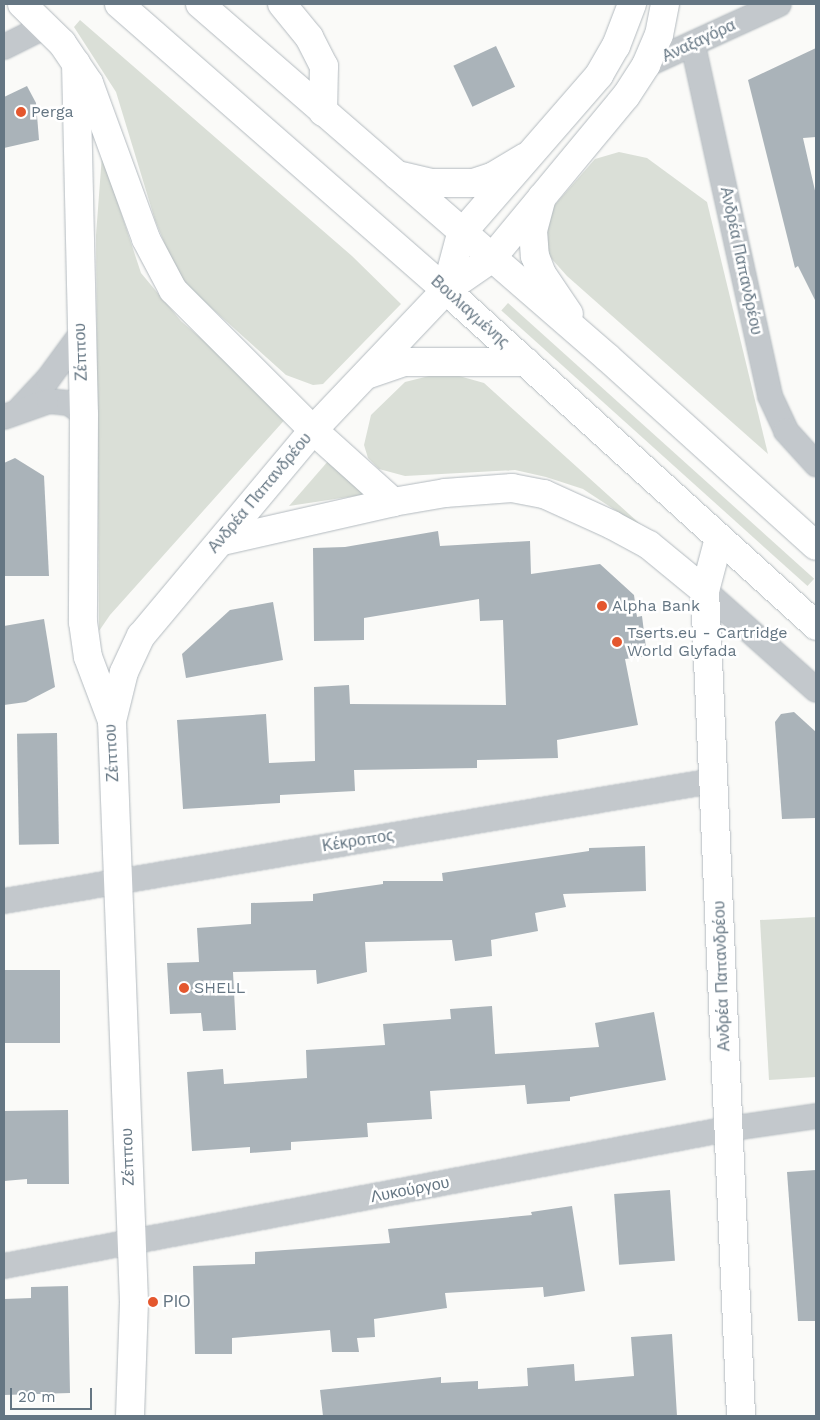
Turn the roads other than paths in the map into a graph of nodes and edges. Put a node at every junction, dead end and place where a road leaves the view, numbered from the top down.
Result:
1 (22, 4) edge
2 (119, 4) edge
3 (200, 4) edge
4 (282, 4) edge
5 (632, 4) edge
6 (665, 4) edge
7 (779, 4) edge
8 (46, 26) junction
9 (693, 45) junction
10 (4, 47) edge
11 (76, 63) junction
12 (646, 65) junction
13 (323, 112) junction
14 (526, 157) junction
15 (393, 173) junction
16 (542, 197) junction
17 (461, 234) junction
18 (491, 259) junction
19 (446, 290) junction
20 (80, 334) junction
21 (608, 358) junction
22 (526, 362) junction
23 (369, 374) junction
24 (12, 413) edge
25 (84, 414) junction
26 (313, 430) junction
27 (816, 464) edge
28 (393, 502) junction
29 (719, 538) junction
30 (222, 540) junction
31 (816, 546) edge
32 (705, 591) junction
33 (816, 626) edge
34 (816, 690) edge
35 (112, 720) junction
36 (713, 781) junction
37 (118, 881) junction
38 (4, 901) edge
39 (816, 1116) edge
40 (728, 1129) junction
41 (131, 1244) junction
42 (4, 1266) edge
43 (130, 1416) edge
44 (741, 1416) edge

1 - 8 main road
2 - 19 main road, Βουλιαγμένης
3 - 13 main road
4 - 13 main road
5 - 14 main road, Ανδρέα Παπανδρέου
6 - 12 main road, Ανδρέα Παπανδρέου
7 - 9 street, Αναξαγόρα
8 - 10 street
8 - 11 main road
9 - 12 street, Αναξαγόρα
9 - 27 street, Ανδρέα Παπανδρέου
11 - 20 main road, Ζέππου
11 - 26 main road
12 - 16 main road, Ανδρέα Παπανδρέου
13 - 15 main road
14 - 15 main road
14 - 17 main road, Ανδρέα Παπανδρέου
15 - 17 main road
16 - 18 main road, Ανδρέα Παπανδρέου
16 - 21 main road
17 - 18 main road
17 - 19 main road, Ανδρέα Παπανδρέου
18 - 19 main road, Ανδρέα Παπανδρέου
18 - 21 main road
19 - 22 main road, Βουλιαγμένης
19 - 23 main road, Ανδρέα Παπανδρέου
20 - 24 street
20 - 25 main road, Ζέππου
21 - 31 main road
22 - 23 main road
22 - 29 main road, Βουλιαγμένης
23 - 26 main road, Ανδρέα Παπανδρέου
24 - 25 street
25 - 35 main road, Ζέππου
26 - 28 main road
26 - 30 main road, Ανδρέα Παπανδρέου
28 - 30 main road
28 - 32 main road
29 - 32 main road, Ανδρέα Παπανδρέου
29 - 33 main road, Βουλιαγμένης
30 - 35 main road, Ανδρέα Παπανδρέου
32 - 34 street
32 - 36 main road, Ανδρέα Παπανδρέου
35 - 37 main road, Ζέππου
36 - 37 street, Κέκροπος
36 - 40 main road, Ανδρέα Παπανδρέου
37 - 38 street, Κέκροπος
37 - 41 main road, Ζέππου
39 - 40 street, Λυκούργου
40 - 41 street, Λυκούργου
40 - 44 main road, Ανδρέα Παπανδρέου
41 - 42 street, Λυκούργου
41 - 43 main road, Ζέππου

